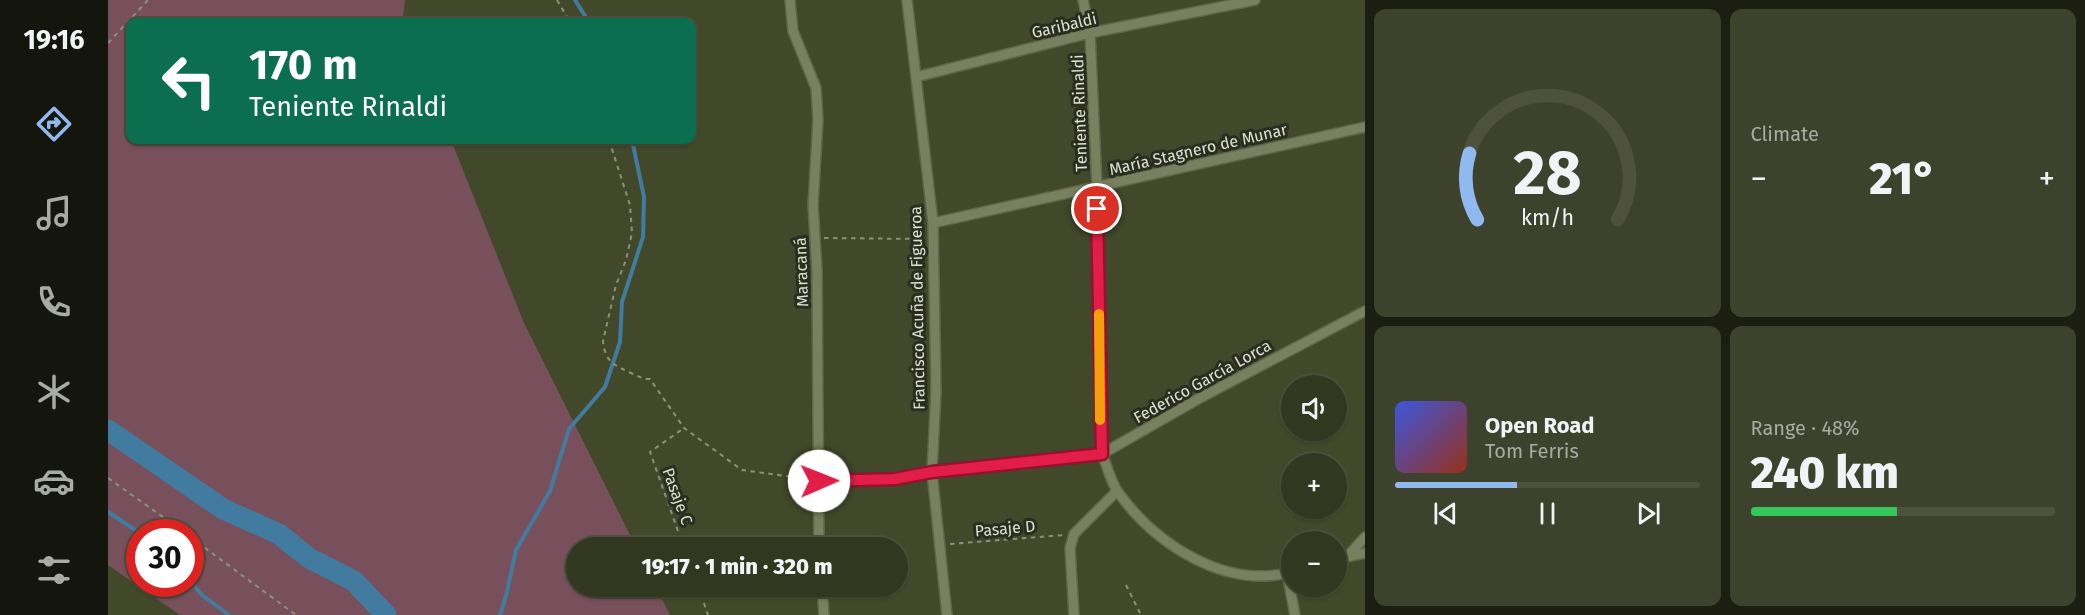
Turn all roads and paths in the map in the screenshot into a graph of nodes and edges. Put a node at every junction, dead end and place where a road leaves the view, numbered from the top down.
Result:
1 (148, 0) edge
2 (557, 0) edge
3 (790, 0) edge
4 (908, 0) edge
5 (1083, 0) edge
6 (1256, 0) edge
7 (131, 18) edge
8 (568, 18) edge
9 (126, 24) edge
10 (1090, 33) junction
11 (108, 43) edge
12 (916, 77) junction
13 (1365, 128) edge
14 (610, 144) edge
15 (1097, 187) junction
16 (933, 223) junction
17 (815, 238) junction
18 (933, 239) junction
19 (1365, 310) edge
20 (684, 428) junction
21 (1102, 454) junction
22 (932, 472) junction
23 (108, 478) edge
24 (819, 481) junction
25 (1117, 491) junction
26 (166, 519) edge
27 (1074, 534) junction
28 (680, 537) edge
29 (819, 537) edge
30 (1365, 537) edge
31 (938, 545) junction
32 (204, 547) edge
33 (1365, 553) edge
34 (1347, 557) joint
35 (1281, 574) edge
36 (1126, 585) dead end
37 (702, 597) edge
38 (823, 597) edge
39 (1292, 597) edge
40 (296, 615) edge
41 (708, 615) edge
42 (824, 615) edge
43 (946, 615) edge
44 (1074, 615) edge
45 (1141, 615) edge
46 (1295, 615) edge

1 - 7 path
2 - 8 path
3 - 17 street, Maracaná
4 - 12 street, Francisco Acuña de Figueroa
5 - 10 street, Teniente Rinaldi
6 - 10 street, Garibaldi
9 - 11 path
10 - 12 street, Garibaldi
10 - 15 street, Teniente Rinaldi
12 - 16 street, Francisco Acuña de Figueroa
13 - 15 street, María Stagnero de Munar
14 - 20 path
15 - 16 street, María Stagnero de Munar
15 - 21 street, Teniente Rinaldi
16 - 18 street, Francisco Acuña de Figueroa
17 - 18 path
17 - 24 street, Maracaná
18 - 22 street, Francisco Acuña de Figueroa
19 - 21 street, Federico García Lorca
20 - 24 path
20 - 28 path, Pasaje C
21 - 22 street, Federico García Lorca
21 - 25 street, Teniente Rinaldi
22 - 24 street, Federico García Lorca
22 - 31 street, Francisco Acuña de Figueroa
23 - 26 path
24 - 29 street, Maracaná
25 - 27 street
25 - 35 street, Teniente Rinaldi
27 - 31 path, Pasaje D
27 - 44 street
30 - 34 street
31 - 43 street, Francisco Acuña de Figueroa
32 - 40 path
33 - 34 street
36 - 45 path
37 - 41 path
38 - 42 street
39 - 46 street

